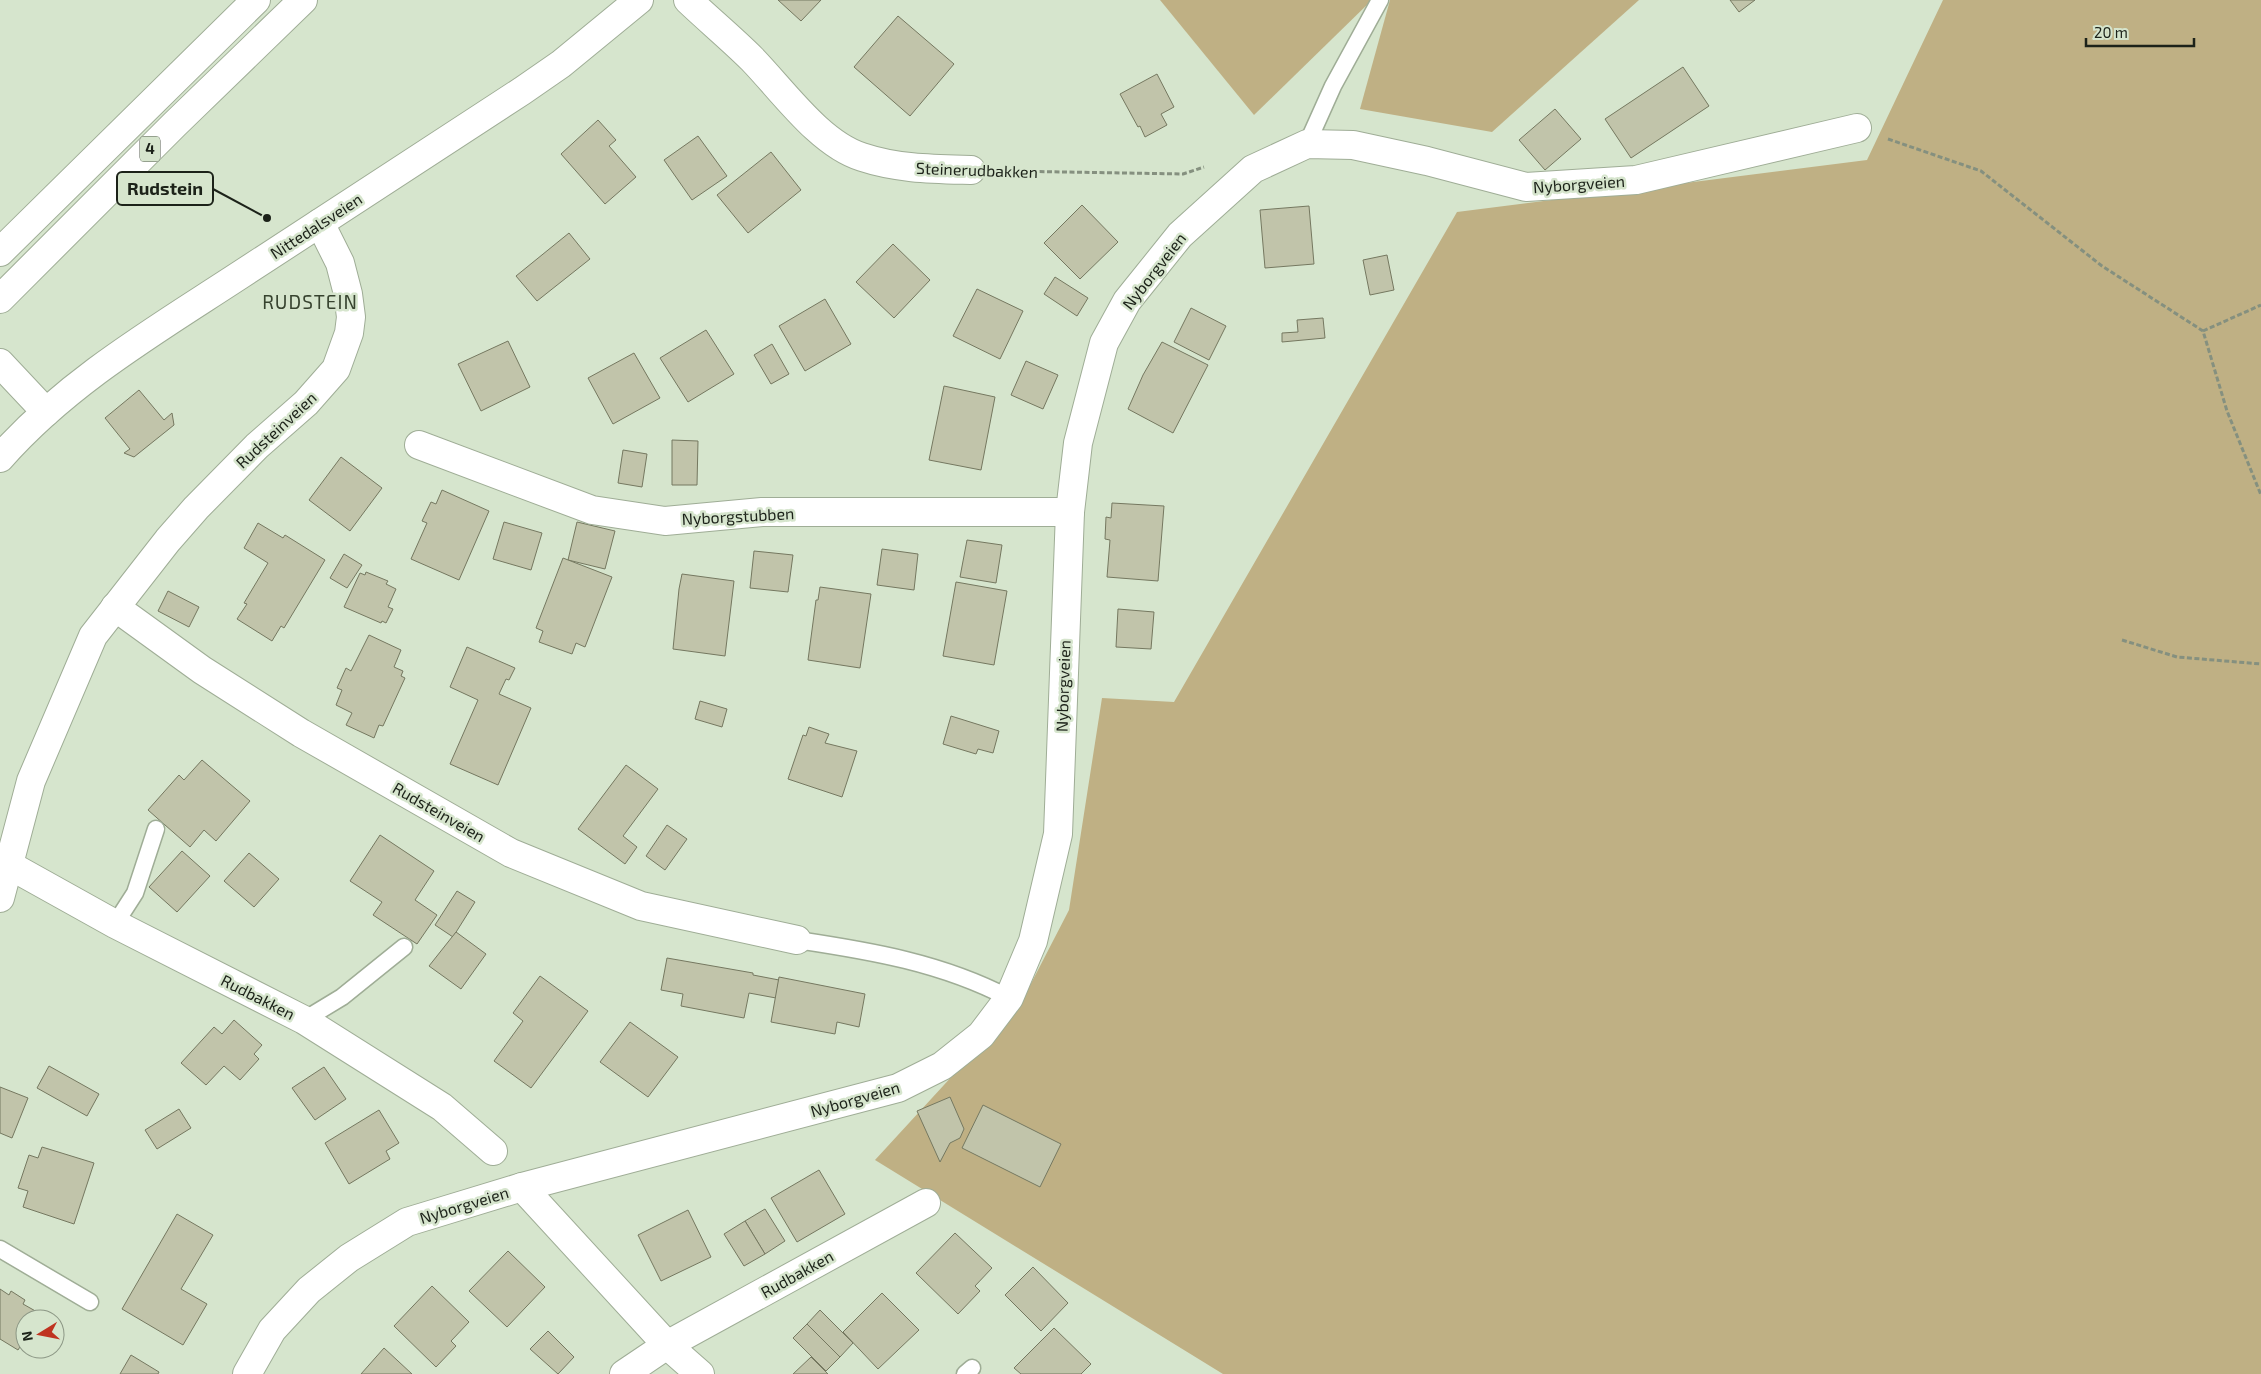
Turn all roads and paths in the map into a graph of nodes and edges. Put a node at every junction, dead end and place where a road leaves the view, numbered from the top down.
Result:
1 (256, 0) edge
2 (303, 0) edge
3 (639, 0) edge
4 (688, 0) edge
5 (1380, 0) edge
6 (1857, 128) joint
7 (1307, 144) junction
8 (1207, 166) dead end
9 (971, 170) joint
10 (320, 223) junction
11 (0, 252) edge
12 (0, 300) edge
13 (2261, 305) edge
14 (2203, 331) junction
15 (5, 368) edge
16 (46, 412) junction
17 (418, 445) dead end
18 (0, 458) edge
19 (2261, 495) edge
20 (1070, 512) junction
21 (115, 607) junction
22 (2122, 640) dead end
23 (2261, 664) edge
24 (156, 829) dead end
25 (10, 865) junction
26 (0, 898) edge
27 (114, 924) junction
28 (797, 940) joint
29 (404, 947) dead end
30 (1009, 998) junction
31 (304, 1020) junction
32 (493, 1151) dead end
33 (522, 1187) junction
34 (926, 1204) dead end
35 (0, 1250) edge
36 (90, 1302) dead end
37 (667, 1345) junction
38 (247, 1374) edge
39 (624, 1374) edge
40 (700, 1374) edge

1 - 11 main road, 4
2 - 12 main road, 4
3 - 10 main road, Nittedalsveien
4 - 9 main road, Steinerudbakken
5 - 7 lane
6 - 7 main road, Nyborgveien
6 - 14 path
7 - 20 main road, Nyborgveien
8 - 9 path, Steinerudbakken
10 - 16 main road, Nittedalsveien
10 - 21 main road, Rudsteinveien
13 - 14 path
14 - 19 path
15 - 16 main road
16 - 18 main road, Nittedalsveien
17 - 20 main road, Nyborgstubben
20 - 30 main road, Nyborgveien
21 - 25 main road, Rudsteinveien
21 - 28 main road, Rudsteinveien
22 - 23 path
24 - 27 lane
25 - 26 main road, Rudsteinveien
25 - 27 main road, Rudbakken
27 - 31 main road, Rudbakken
28 - 30 lane
29 - 31 lane
30 - 33 main road, Nyborgveien
31 - 32 main road, Rudbakken
33 - 37 main road
33 - 38 main road, Nyborgveien
34 - 37 main road, Rudbakken
35 - 36 lane
37 - 39 main road, Rudbakken
37 - 40 main road

